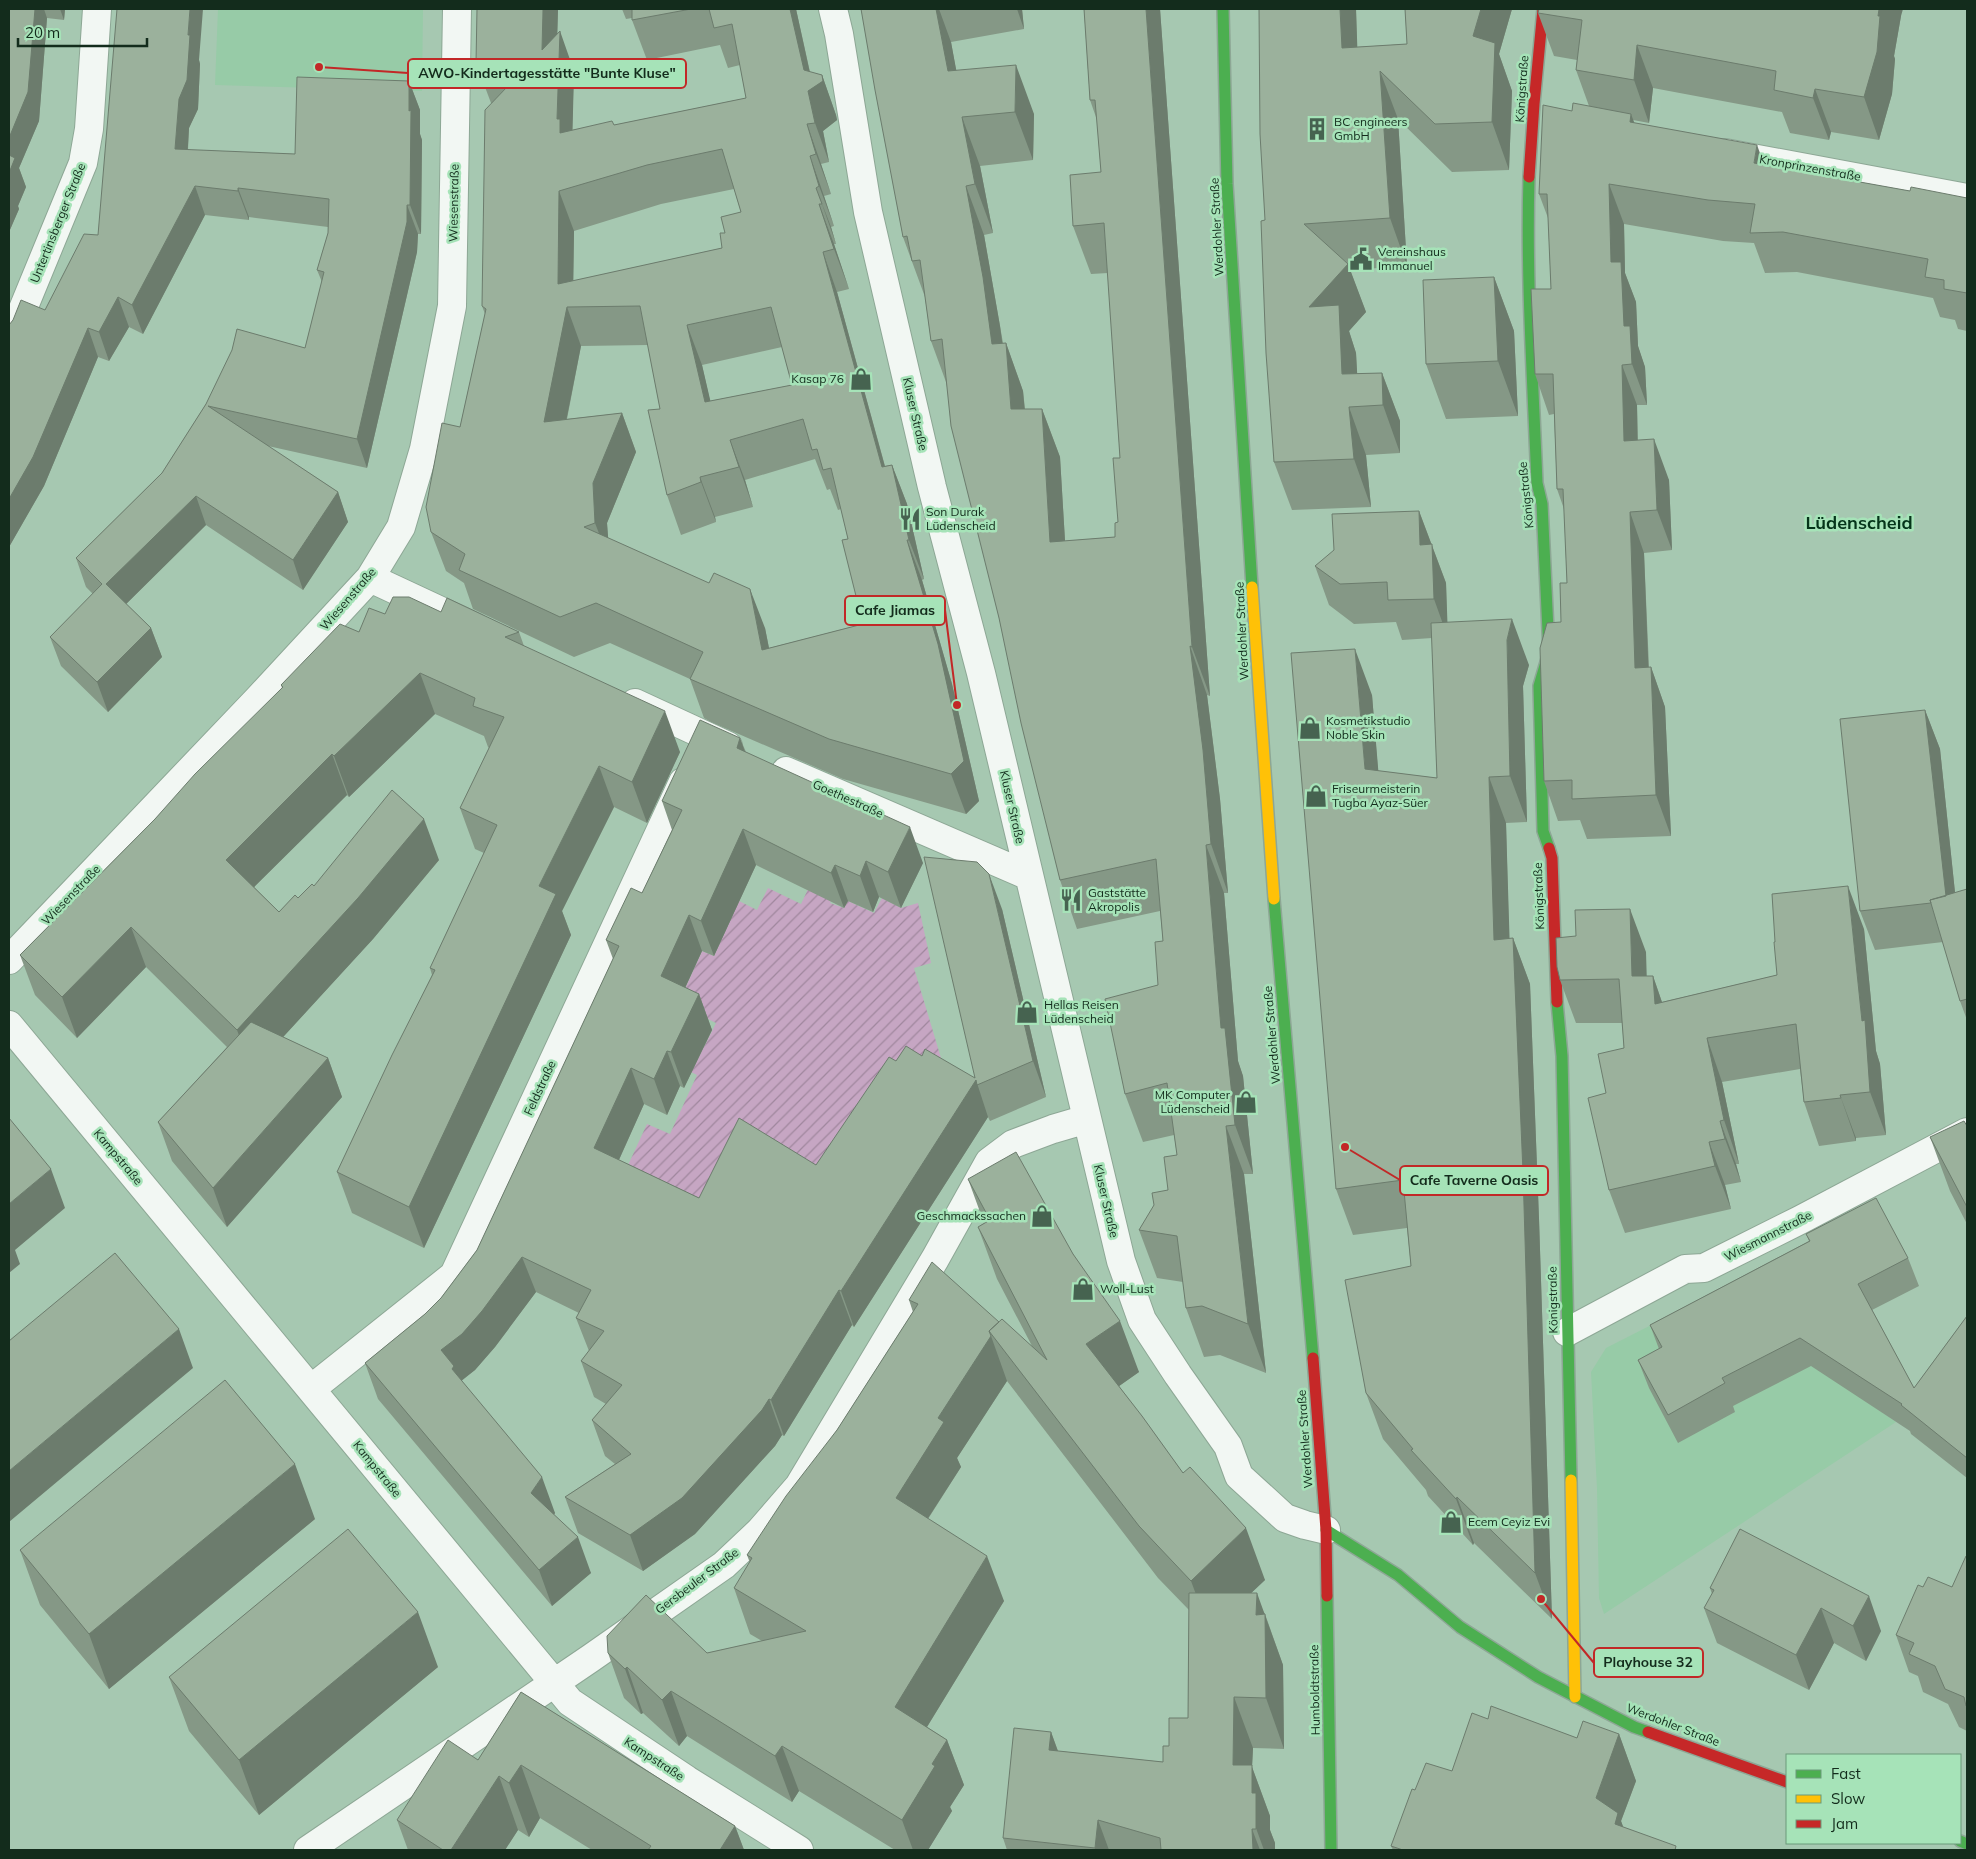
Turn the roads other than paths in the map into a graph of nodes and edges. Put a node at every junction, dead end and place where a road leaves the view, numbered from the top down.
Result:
1 (97, 9) edge
2 (457, 9) edge
3 (833, 9) edge
4 (1223, 9) edge
5 (1543, 9) edge
6 (1533, 119) junction
7 (1560, 122) edge
8 (1705, 149) edge
9 (1967, 198) edge
10 (9, 343) edge
11 (370, 578) junction
12 (494, 636) edge
13 (608, 690) edge
14 (698, 751) junction
15 (1029, 876) junction
16 (9, 960) edge
17 (9, 1025) edge
18 (1087, 1120) junction
19 (1967, 1132) edge
20 (1567, 1332) junction
21 (311, 1389) junction
22 (1326, 1530) junction
23 (555, 1682) junction
24 (1575, 1697) junction
25 (1786, 1782) edge
26 (308, 1850) edge
27 (799, 1850) edge
28 (1331, 1850) edge

1 - 10 street, Untertinsberger Straße
2 - 11 street, Wiesenstraße
3 - 15 street, Kluser Straße
4 - 22 street, Werdohler Straße
5 - 6 street, Königstraße
6 - 7 street
6 - 20 street, Königstraße
8 - 9 street, Kronprinzenstraße
11 - 12 street
11 - 16 street, Wiesenstraße
13 - 14 street, Goethestraße
14 - 15 street, Goethestraße
14 - 21 street, Feldstraße
15 - 18 street, Kluser Straße
17 - 21 street, Kampstraße
18 - 22 street, Kluser Straße
18 - 23 street, Gersbeuler Straße
19 - 20 street, Wiesmannstraße
20 - 24 street, Königstraße
21 - 23 street, Kampstraße
22 - 24 street, Werdohler Straße
22 - 28 street, Humboldtstraße
23 - 26 street, Gersbeuler Straße
23 - 27 street, Kampstraße
24 - 25 street, Werdohler Straße

